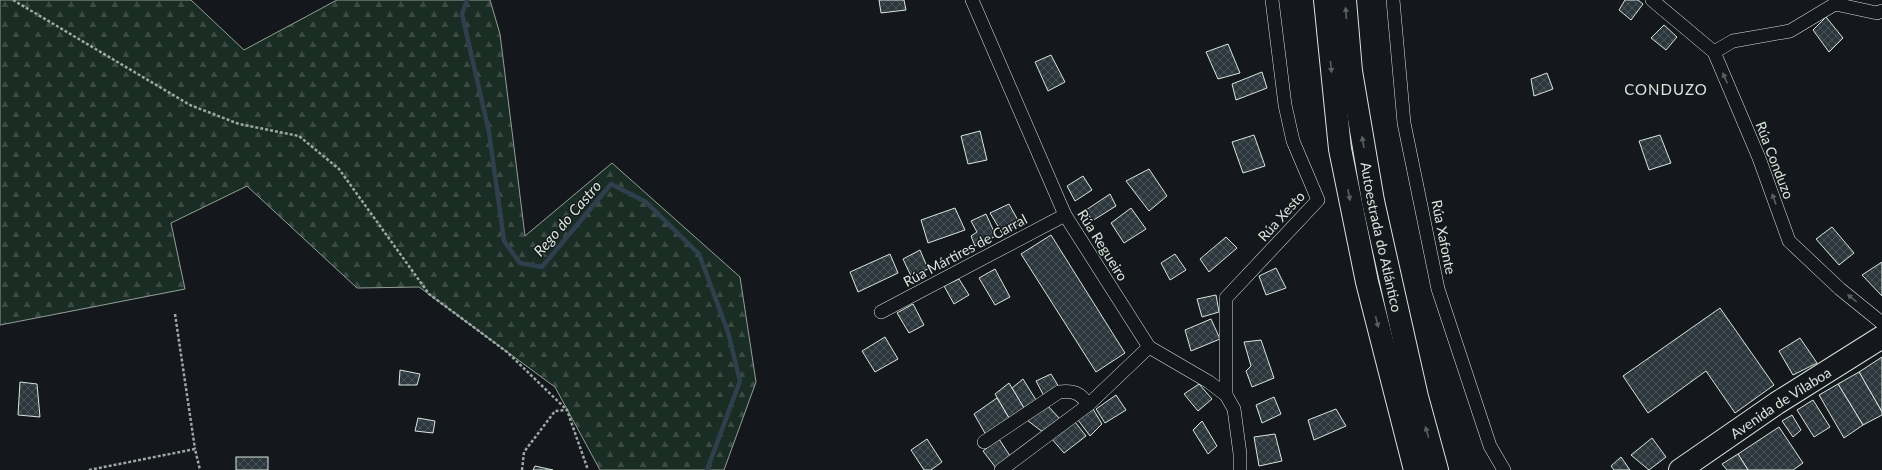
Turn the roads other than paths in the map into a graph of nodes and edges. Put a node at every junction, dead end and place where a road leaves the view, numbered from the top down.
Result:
1 (972, 0) edge
2 (1272, 0) edge
3 (1325, 0) edge
4 (1345, 0) edge
5 (1393, 0) edge
6 (1652, 0) edge
7 (1882, 11) edge
8 (1714, 52) junction
9 (1065, 215) junction
10 (881, 312) dead end
11 (1882, 323) edge
12 (1882, 337) edge
13 (1149, 347) junction
14 (1226, 396) junction
15 (1088, 405) junction
16 (984, 442) dead end
17 (1001, 470) edge
18 (1240, 470) edge
19 (1415, 470) edge
20 (1437, 470) edge
21 (1504, 470) edge
22 (1680, 470) edge

1 - 9 street, Rúa Regueiro
2 - 14 street, Rúa Xesto
3 -> 19 highway, Autoestrada do Atlántico
20 -> 4 highway, Autoestrada do Atlántico
5 - 21 street, Rúa Xafonte
6 - 8 street, Rúa Conduzo
7 - 8 street
11 -> 8 street, Rúa Conduzo
9 - 10 street, Rúa Mártires de Carral
9 - 13 street, Rúa Regueiro
12 - 22 highway, Avenida de Vilaboa
13 - 14 street, Rúa Regueiro
13 - 15 street
14 - 18 street, Rúa Regueiro
15 - 16 street
15 - 17 street

